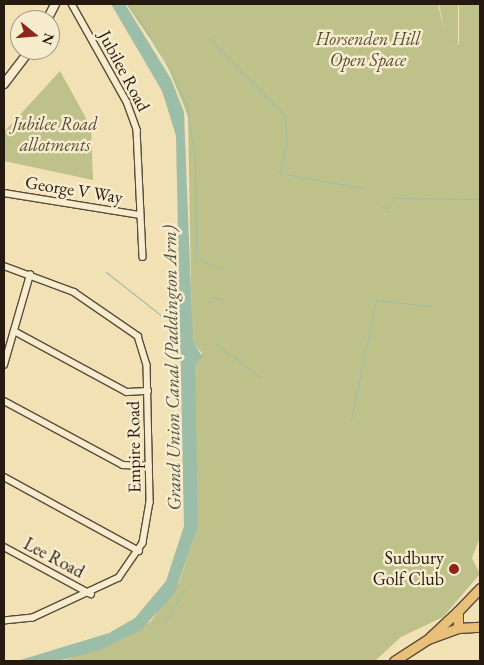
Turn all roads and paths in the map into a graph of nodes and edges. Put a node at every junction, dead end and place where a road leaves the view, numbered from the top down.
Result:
1 (72, 4) edge
2 (22, 60) edge
3 (4, 84) edge
4 (4, 193) edge
5 (140, 215) junction
6 (143, 257) dead end
7 (4, 266) edge
8 (30, 275) junction
9 (14, 331) junction
10 (6, 348) edge
11 (4, 364) edge
12 (148, 391) junction
13 (4, 401) edge
14 (149, 466) junction
15 (4, 476) edge
16 (4, 547) edge
17 (139, 551) junction
18 (480, 588) edge
19 (91, 594) junction
20 (458, 611) junction
21 (4, 621) edge
22 (480, 626) edge
23 (458, 628) junction
24 (428, 639) junction
25 (396, 661) edge

1 - 5 street, Jubilee Road
2 - 3 street
4 - 5 street, George V Way
5 - 6 street, Jubilee Road
7 - 8 street, Empire Road
8 - 9 street
8 - 12 street, Empire Road
9 - 10 street
9 - 12 street
10 - 11 street
12 - 14 street, Empire Road
13 - 14 street
14 - 17 street, Empire Road
15 - 17 street
16 - 19 street, Lee Road
17 - 19 street, Empire Road
18 - 20 main road
19 - 21 street, Empire Road
20 - 23 main road
20 - 24 main road
22 - 23 main road
23 - 24 main road
24 - 25 main road

